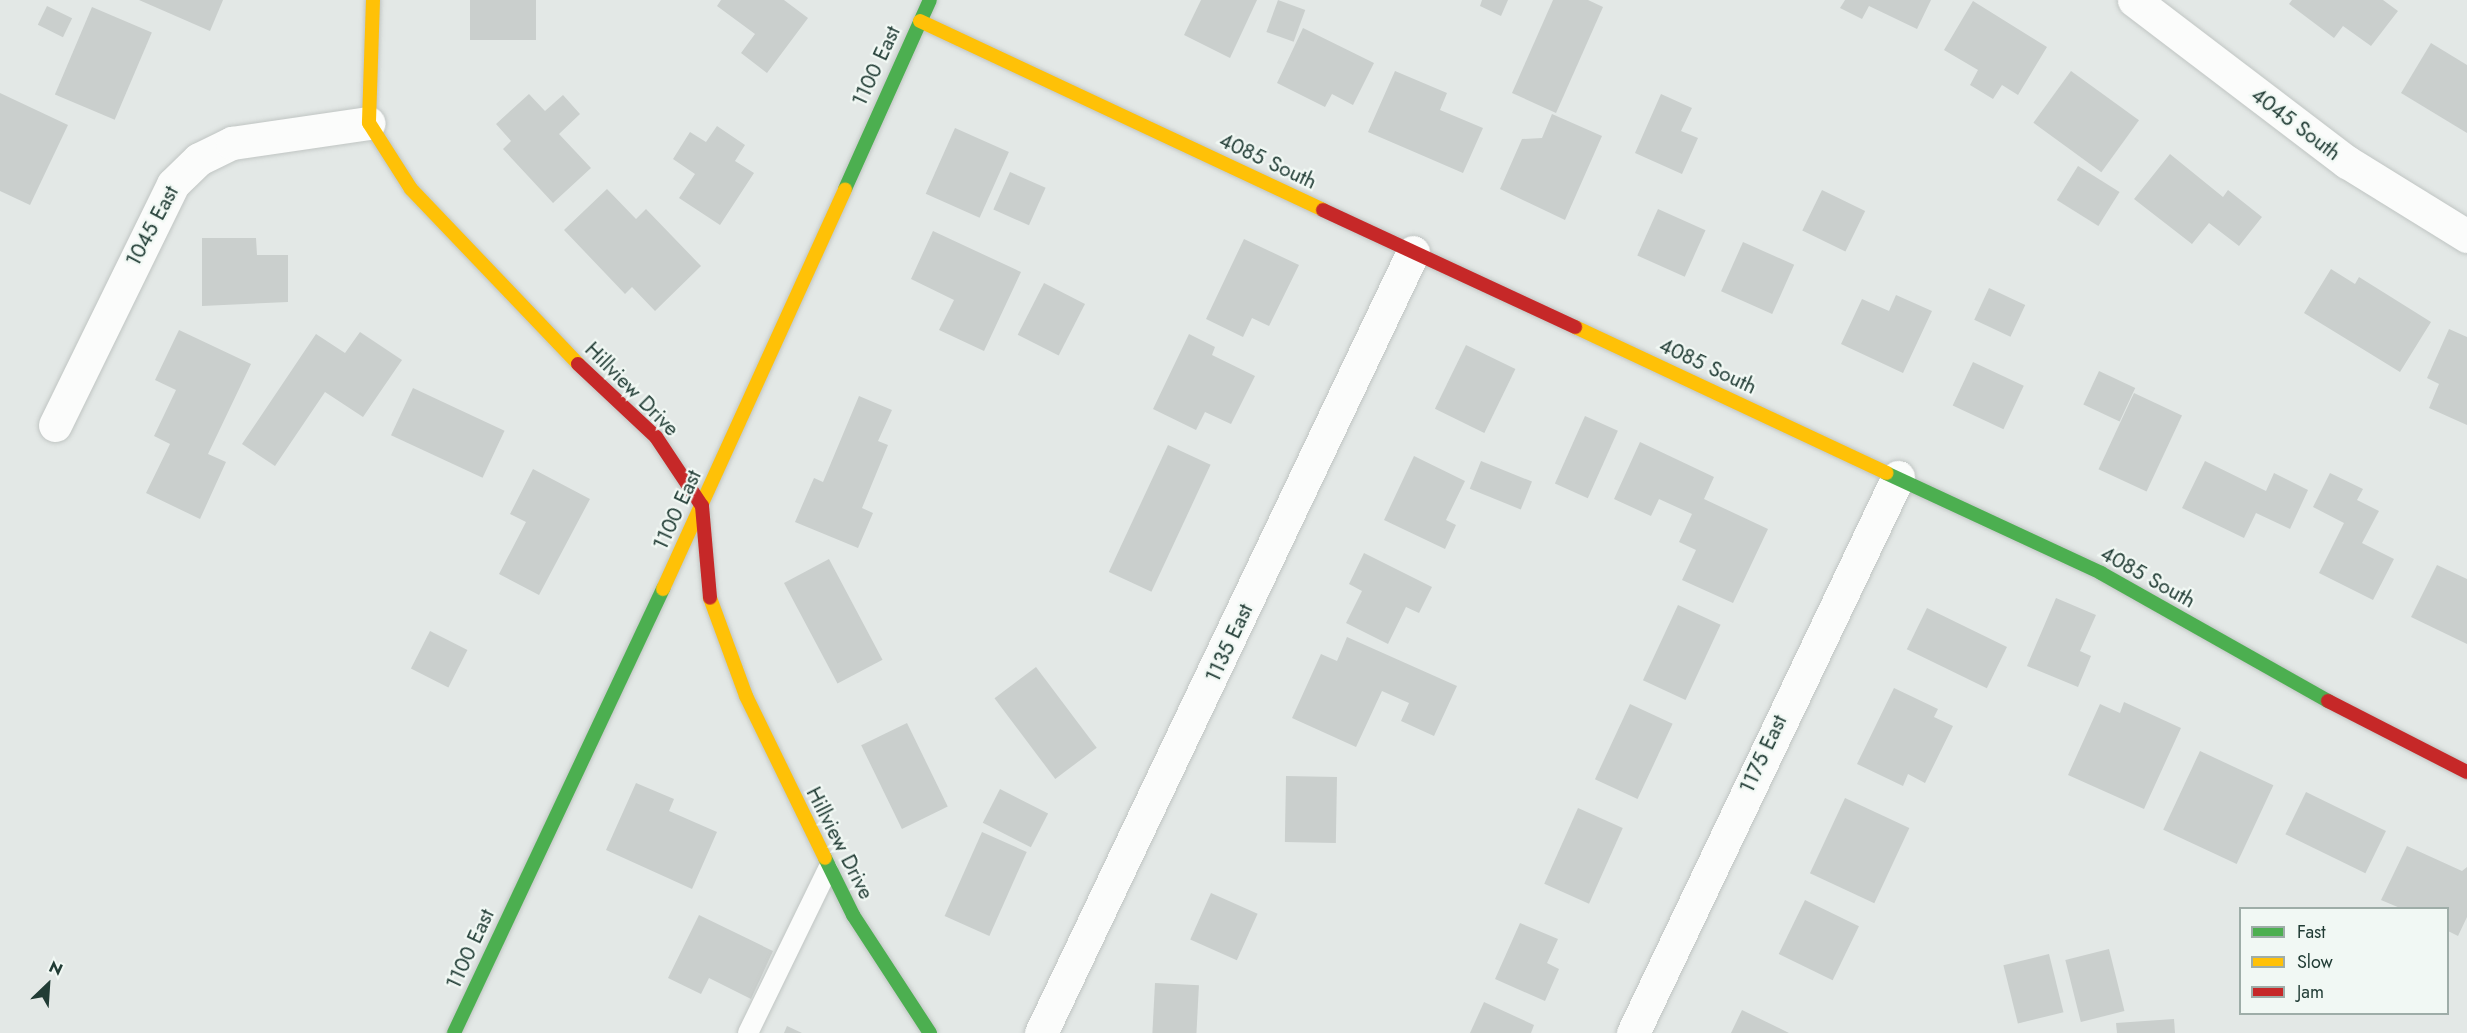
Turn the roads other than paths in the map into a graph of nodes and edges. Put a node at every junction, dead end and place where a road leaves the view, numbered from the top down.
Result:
1 (373, 0) edge
2 (930, 0) edge
3 (2134, 0) edge
4 (920, 21) junction
5 (369, 123) junction
6 (2467, 237) edge
7 (1413, 252) junction
8 (55, 425) dead end
9 (1898, 477) junction
10 (702, 506) junction
11 (2467, 772) edge
12 (828, 869) junction
13 (454, 1033) edge
14 (748, 1033) edge
15 (930, 1033) edge
16 (1041, 1033) edge
17 (1633, 1033) edge

1 - 5 street
2 - 4 street, 1100 East
3 - 6 street, 4045 South
4 - 7 street, 4085 South
4 - 10 street, 1100 East
5 - 8 street, 1045 East
5 - 10 street, Hillview Drive
7 - 9 street, 4085 South
7 - 16 street, 1135 East
9 - 11 street, 4085 South
9 - 17 street, 1175 East
10 - 12 street, Hillview Drive
10 - 13 street, 1100 East
12 - 14 lane
12 - 15 street, Hillview Drive

